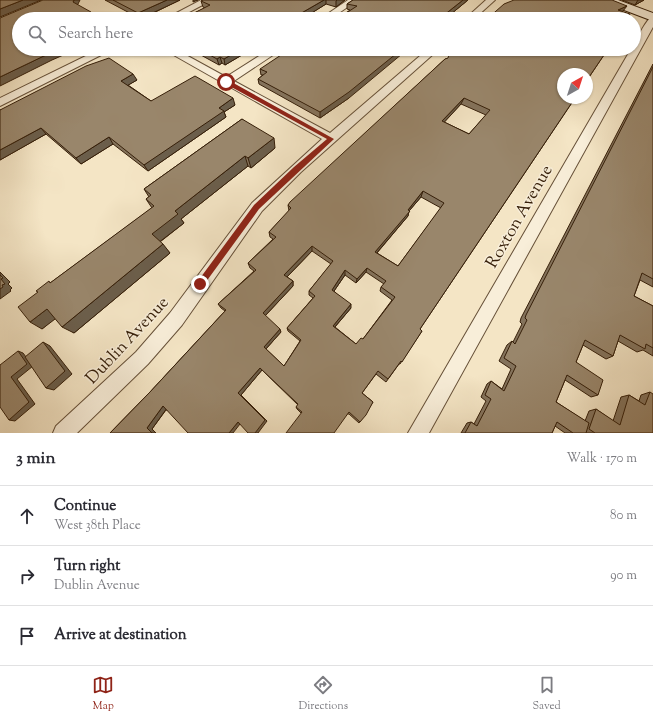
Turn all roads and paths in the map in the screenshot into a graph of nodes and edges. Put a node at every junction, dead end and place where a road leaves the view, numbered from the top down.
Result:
1 (208, 0) edge
2 (354, 0) edge
3 (490, 0) edge
4 (607, 0) edge
5 (183, 12) edge
6 (335, 12) edge
7 (477, 12) edge
8 (638, 12) edge
9 (641, 13) edge
10 (653, 18) edge
11 (641, 39) edge
12 (94, 56) edge
13 (180, 56) edge
14 (266, 56) edge
15 (426, 56) edge
16 (631, 56) edge
17 (226, 82) junction
18 (0, 102) edge
19 (331, 139) junction
20 (63, 433) edge
21 (418, 433) edge

1 - 5 street
2 - 6 street
3 - 7 street
4 - 8 main road
9 - 10 main road
10 - 11 street, Roxton Avenue
12 - 18 street
13 - 17 street
14 - 17 street
15 - 19 street, Dublin Avenue
16 - 21 street, Roxton Avenue
17 - 19 street
19 - 20 street, Dublin Avenue

